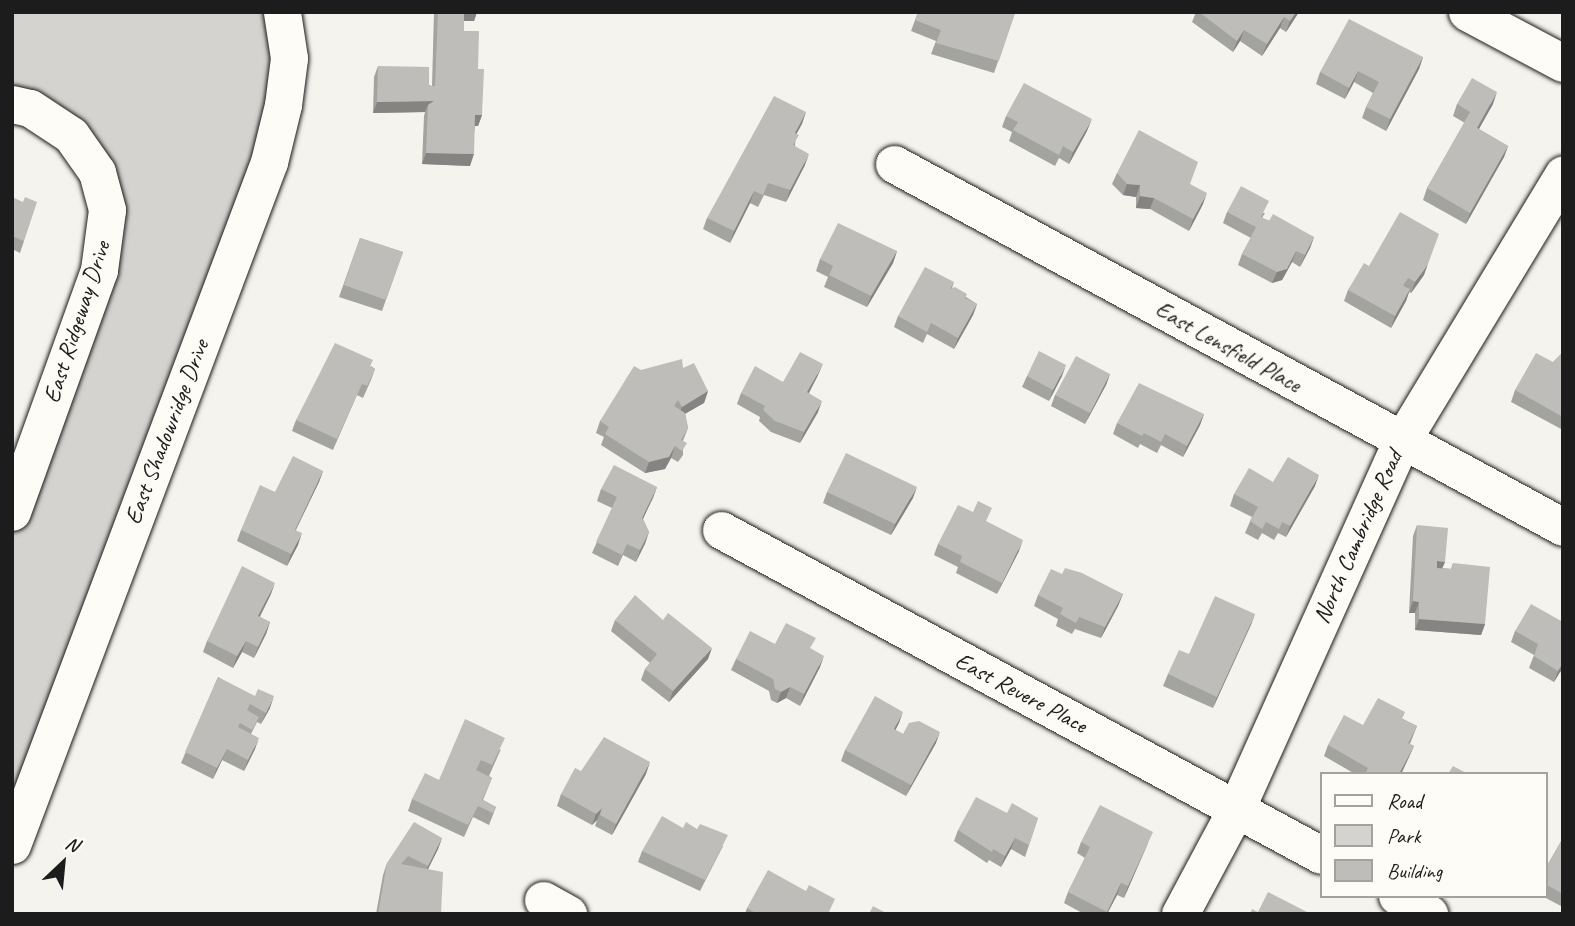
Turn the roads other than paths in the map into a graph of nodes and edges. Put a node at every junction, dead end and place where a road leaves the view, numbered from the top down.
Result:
1 (282, 12) edge
2 (1467, 12) edge
3 (1563, 63) edge
4 (12, 104) edge
5 (894, 164) dead end
6 (1563, 174) edge
7 (1401, 442) junction
8 (12, 512) edge
9 (1563, 527) edge
10 (721, 530) dead end
11 (1236, 809) junction
12 (12, 845) edge
13 (1320, 854) edge
14 (1401, 898) edge
15 (1180, 914) edge
16 (1429, 914) edge

1 - 12 street, East Shadowridge Drive
2 - 3 street
4 - 8 street, East Ridgeway Drive
5 - 7 street, East Lensfield Place
6 - 7 street, North Cambridge Road
7 - 9 street, East Lensfield Place
7 - 11 street, North Cambridge Road
10 - 11 street, East Revere Place
11 - 13 street, East Revere Place
11 - 15 street, North Cambridge Road
14 - 16 street

